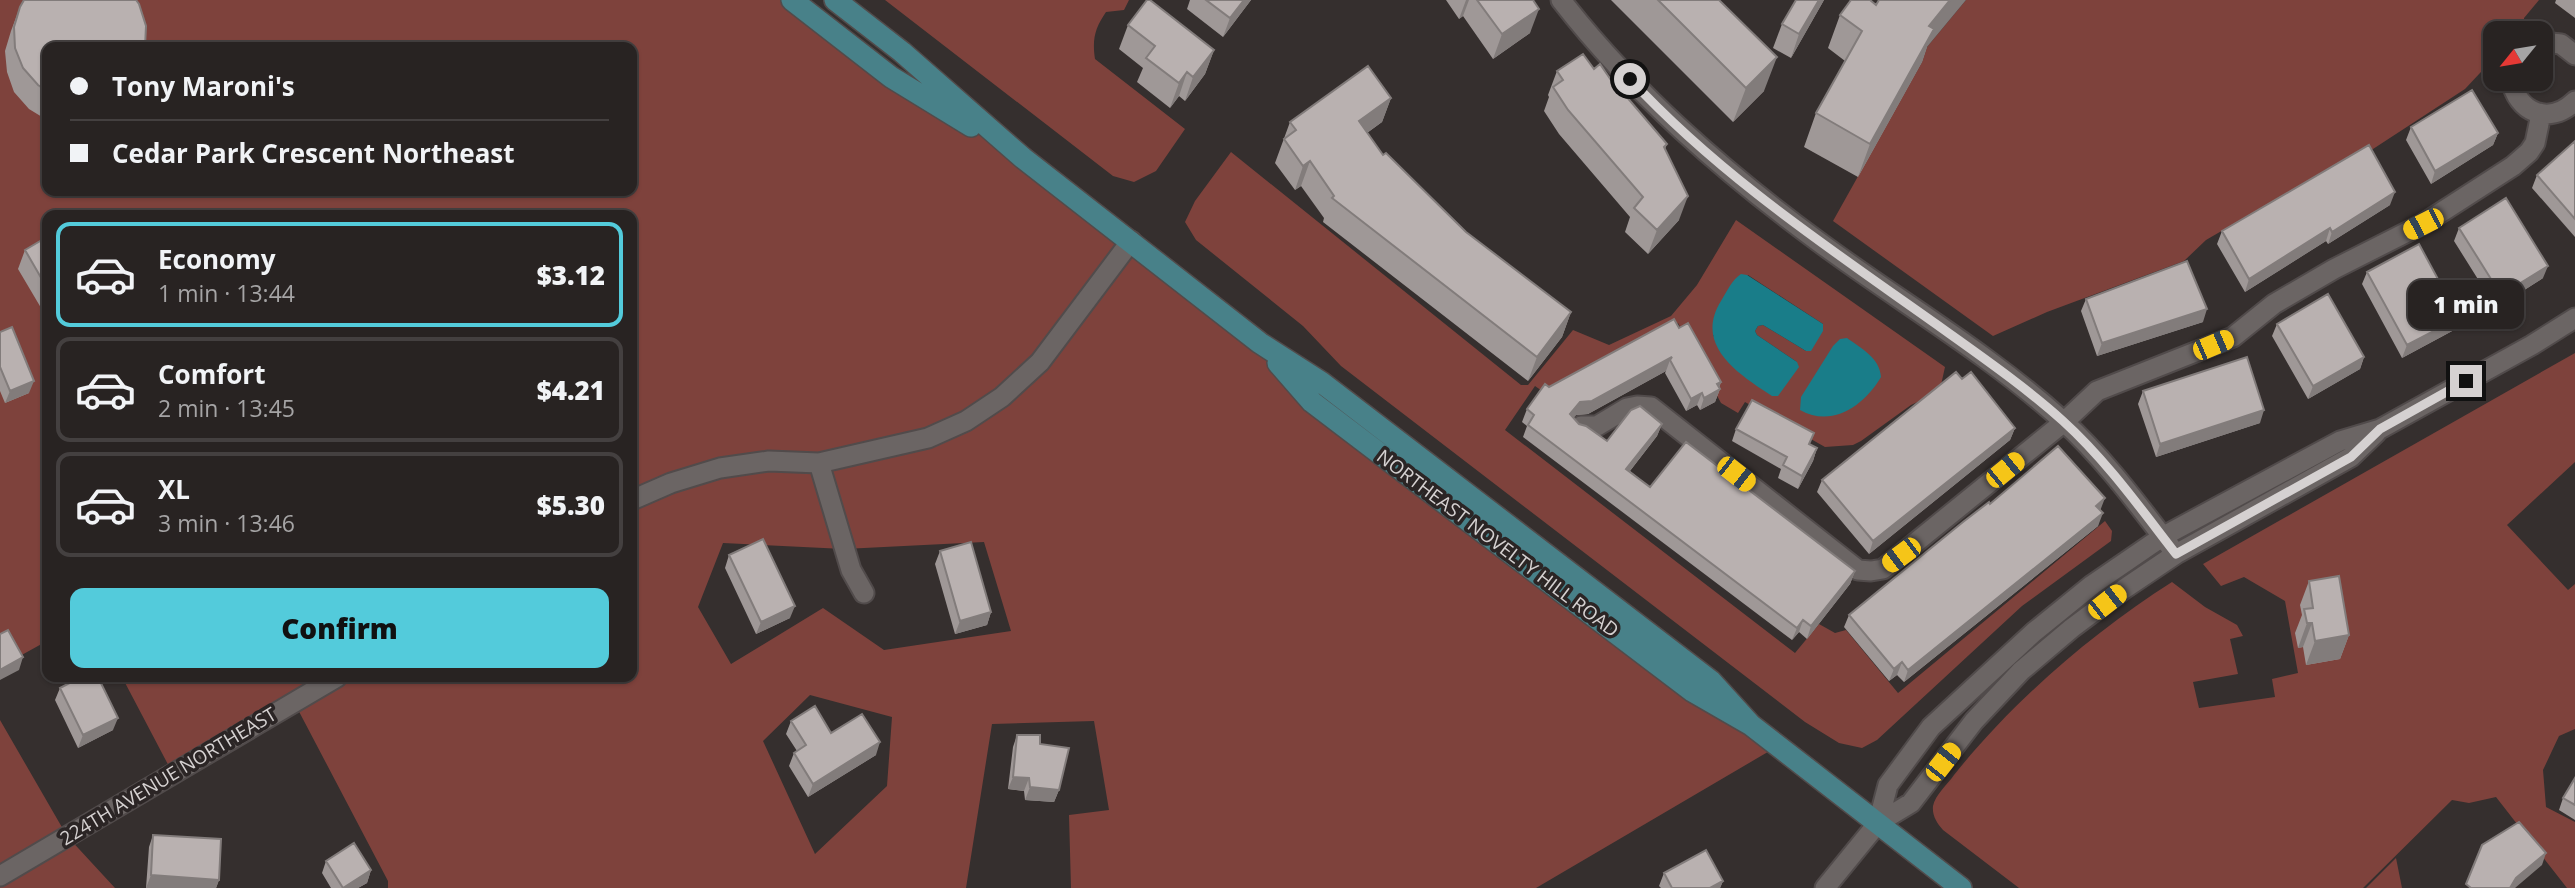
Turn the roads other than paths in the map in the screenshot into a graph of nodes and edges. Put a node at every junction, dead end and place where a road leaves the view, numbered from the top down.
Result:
1 (792, 0) edge
2 (835, 0) edge
3 (1561, 0) edge
4 (2553, 43) edge
5 (2575, 55) edge
6 (2513, 91) edge
7 (2575, 102) edge
8 (2541, 114) junction
9 (1023, 159) junction
10 (1131, 242) junction
11 (2575, 318) edge
12 (2064, 422) junction
13 (1581, 426) edge
14 (2380, 429) junction
15 (819, 463) junction
16 (637, 498) edge
17 (2162, 537) junction
18 (2176, 554) junction
19 (864, 593) dead end
20 (329, 682) edge
21 (1878, 823) junction
22 (0, 876) edge
23 (1825, 888) edge
24 (1961, 888) edge

1 - 9 main road, NORTHEAST NOVELTY HILL ROAD
2 - 9 main road, NORTHEAST NOVELTY HILL ROAD
3 - 12 street
4 - 5 street
6 - 8 street
7 - 8 street
8 - 12 street
9 - 10 main road, NORTHEAST NOVELTY HILL ROAD
10 - 15 street
10 - 21 main road, NORTHEAST NOVELTY HILL ROAD
11 - 14 street
12 - 13 street
12 - 17 street
14 - 17 street
14 - 18 street
15 - 16 street
15 - 19 street
17 - 18 street
17 - 21 street
18 - 21 street
20 - 22 street, 224TH AVENUE NORTHEAST
21 - 23 street
21 - 24 main road, NORTHEAST NOVELTY HILL ROAD

